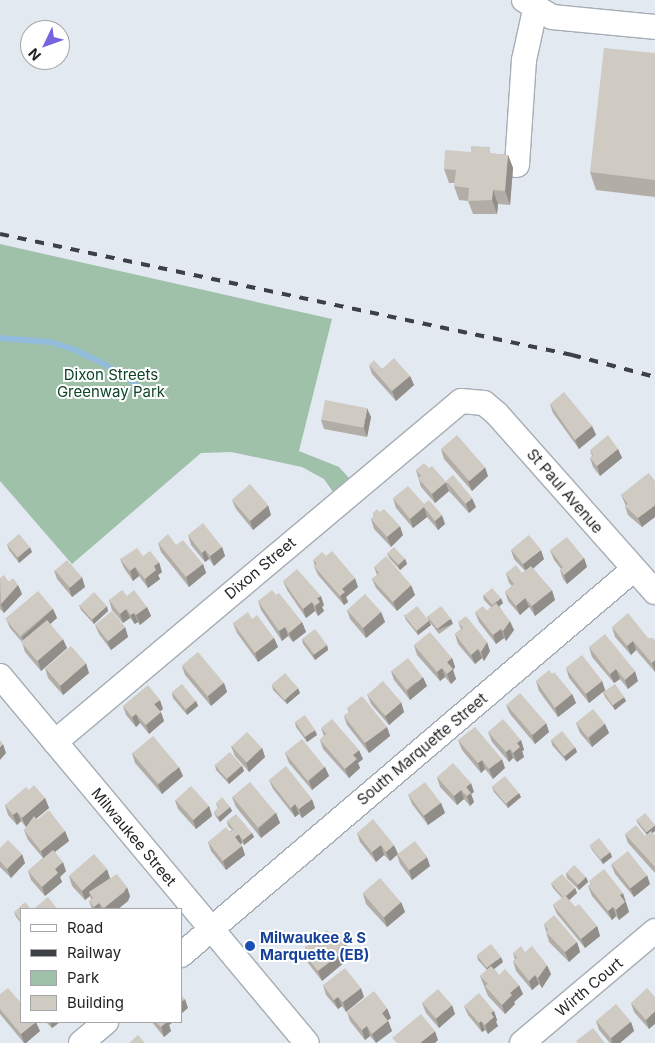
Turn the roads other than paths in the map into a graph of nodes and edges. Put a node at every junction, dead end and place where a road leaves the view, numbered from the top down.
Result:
1 (530, 5) edge
2 (655, 27) edge
3 (517, 165) dead end
4 (468, 400) joint
5 (634, 569) junction
6 (655, 592) edge
7 (0, 676) edge
8 (55, 742) junction
9 (211, 928) junction
10 (655, 931) edge
11 (182, 954) edge
12 (105, 1023) edge
13 (81, 1043) edge
14 (308, 1043) edge
15 (522, 1043) edge

1 - 2 street
1 - 3 street
4 - 5 street, St Paul Avenue
4 - 8 street, Dixon Street
5 - 6 street, St Paul Avenue
5 - 9 street, South Marquette Street
7 - 8 street, Milwaukee Street
8 - 9 street, Milwaukee Street
9 - 11 street, South Marquette Street
9 - 14 street, Milwaukee Street
10 - 15 street, Wirth Court
12 - 13 street

